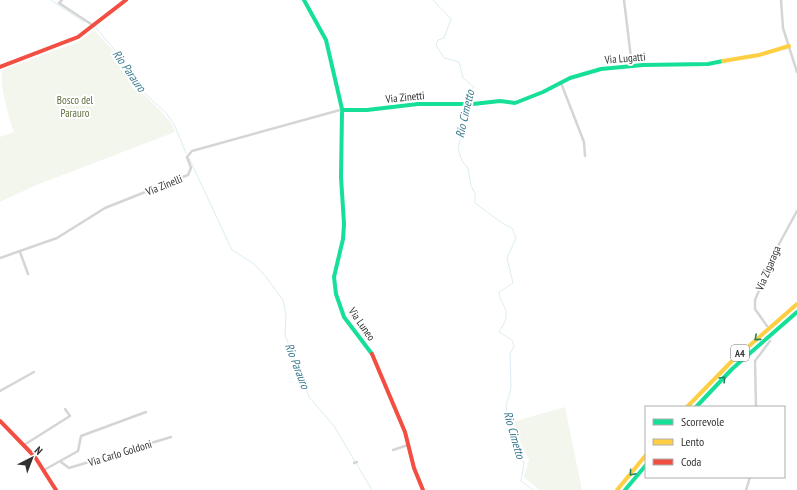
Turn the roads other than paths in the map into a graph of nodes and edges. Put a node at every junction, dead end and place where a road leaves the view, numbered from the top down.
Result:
1 (62, 0) edge
2 (126, 0) edge
3 (304, 0) edge
4 (624, 0) edge
5 (782, 0) edge
6 (94, 26) junction
7 (789, 46) junction
8 (632, 66) junction
9 (0, 67) edge
10 (797, 72) edge
11 (561, 83) junction
12 (468, 104) joint
13 (342, 110) junction
14 (585, 156) dead end
15 (797, 211) edge
16 (20, 252) junction
17 (0, 258) edge
18 (28, 274) dead end
19 (797, 304) edge
20 (797, 312) edge
21 (767, 326) dead end
22 (770, 341) dead end
23 (34, 372) dead end
24 (0, 391) edge
25 (688, 406) edge
26 (697, 406) edge
27 (756, 406) edge
28 (65, 409) dead end
29 (146, 412) dead end
30 (0, 421) edge
31 (171, 436) dead end
32 (24, 445) junction
33 (409, 445) junction
34 (393, 450) dead end
35 (645, 457) edge
36 (61, 462) junction
37 (645, 466) edge
38 (44, 470) junction
39 (750, 478) edge
40 (56, 490) edge
41 (423, 490) edge
42 (617, 490) edge
43 (625, 490) edge
44 (746, 490) edge

1 - 6 street
2 - 6 main road
3 - 13 main road, Via Luneo
4 - 8 street
5 - 7 street
6 - 9 main road
7 - 8 main road, Via Lugatti
7 - 10 street
8 - 11 main road, Via Lugatti
11 - 12 main road, Via Lugatti
11 - 14 street
12 - 13 main road, Via Zinetti
13 - 16 street, Via Zinelli
13 - 33 main road, Via Luneo
15 - 21 street, Via Zigaraga
16 - 17 street, Via Zinelli
16 - 18 street
19 -> 25 main road, A4
26 -> 20 main road, A4
22 - 27 street
23 - 24 street
28 - 32 street
29 - 36 street, Via Carlo Goldoni
30 - 32 main road
31 - 36 street, Via Carlo Goldoni
32 - 38 main road
33 - 34 street
33 - 41 main road, Via Luneo
35 -> 42 main road
36 - 38 street, Via Carlo Goldoni
37 - 43 main road
38 - 40 main road
39 - 44 street

